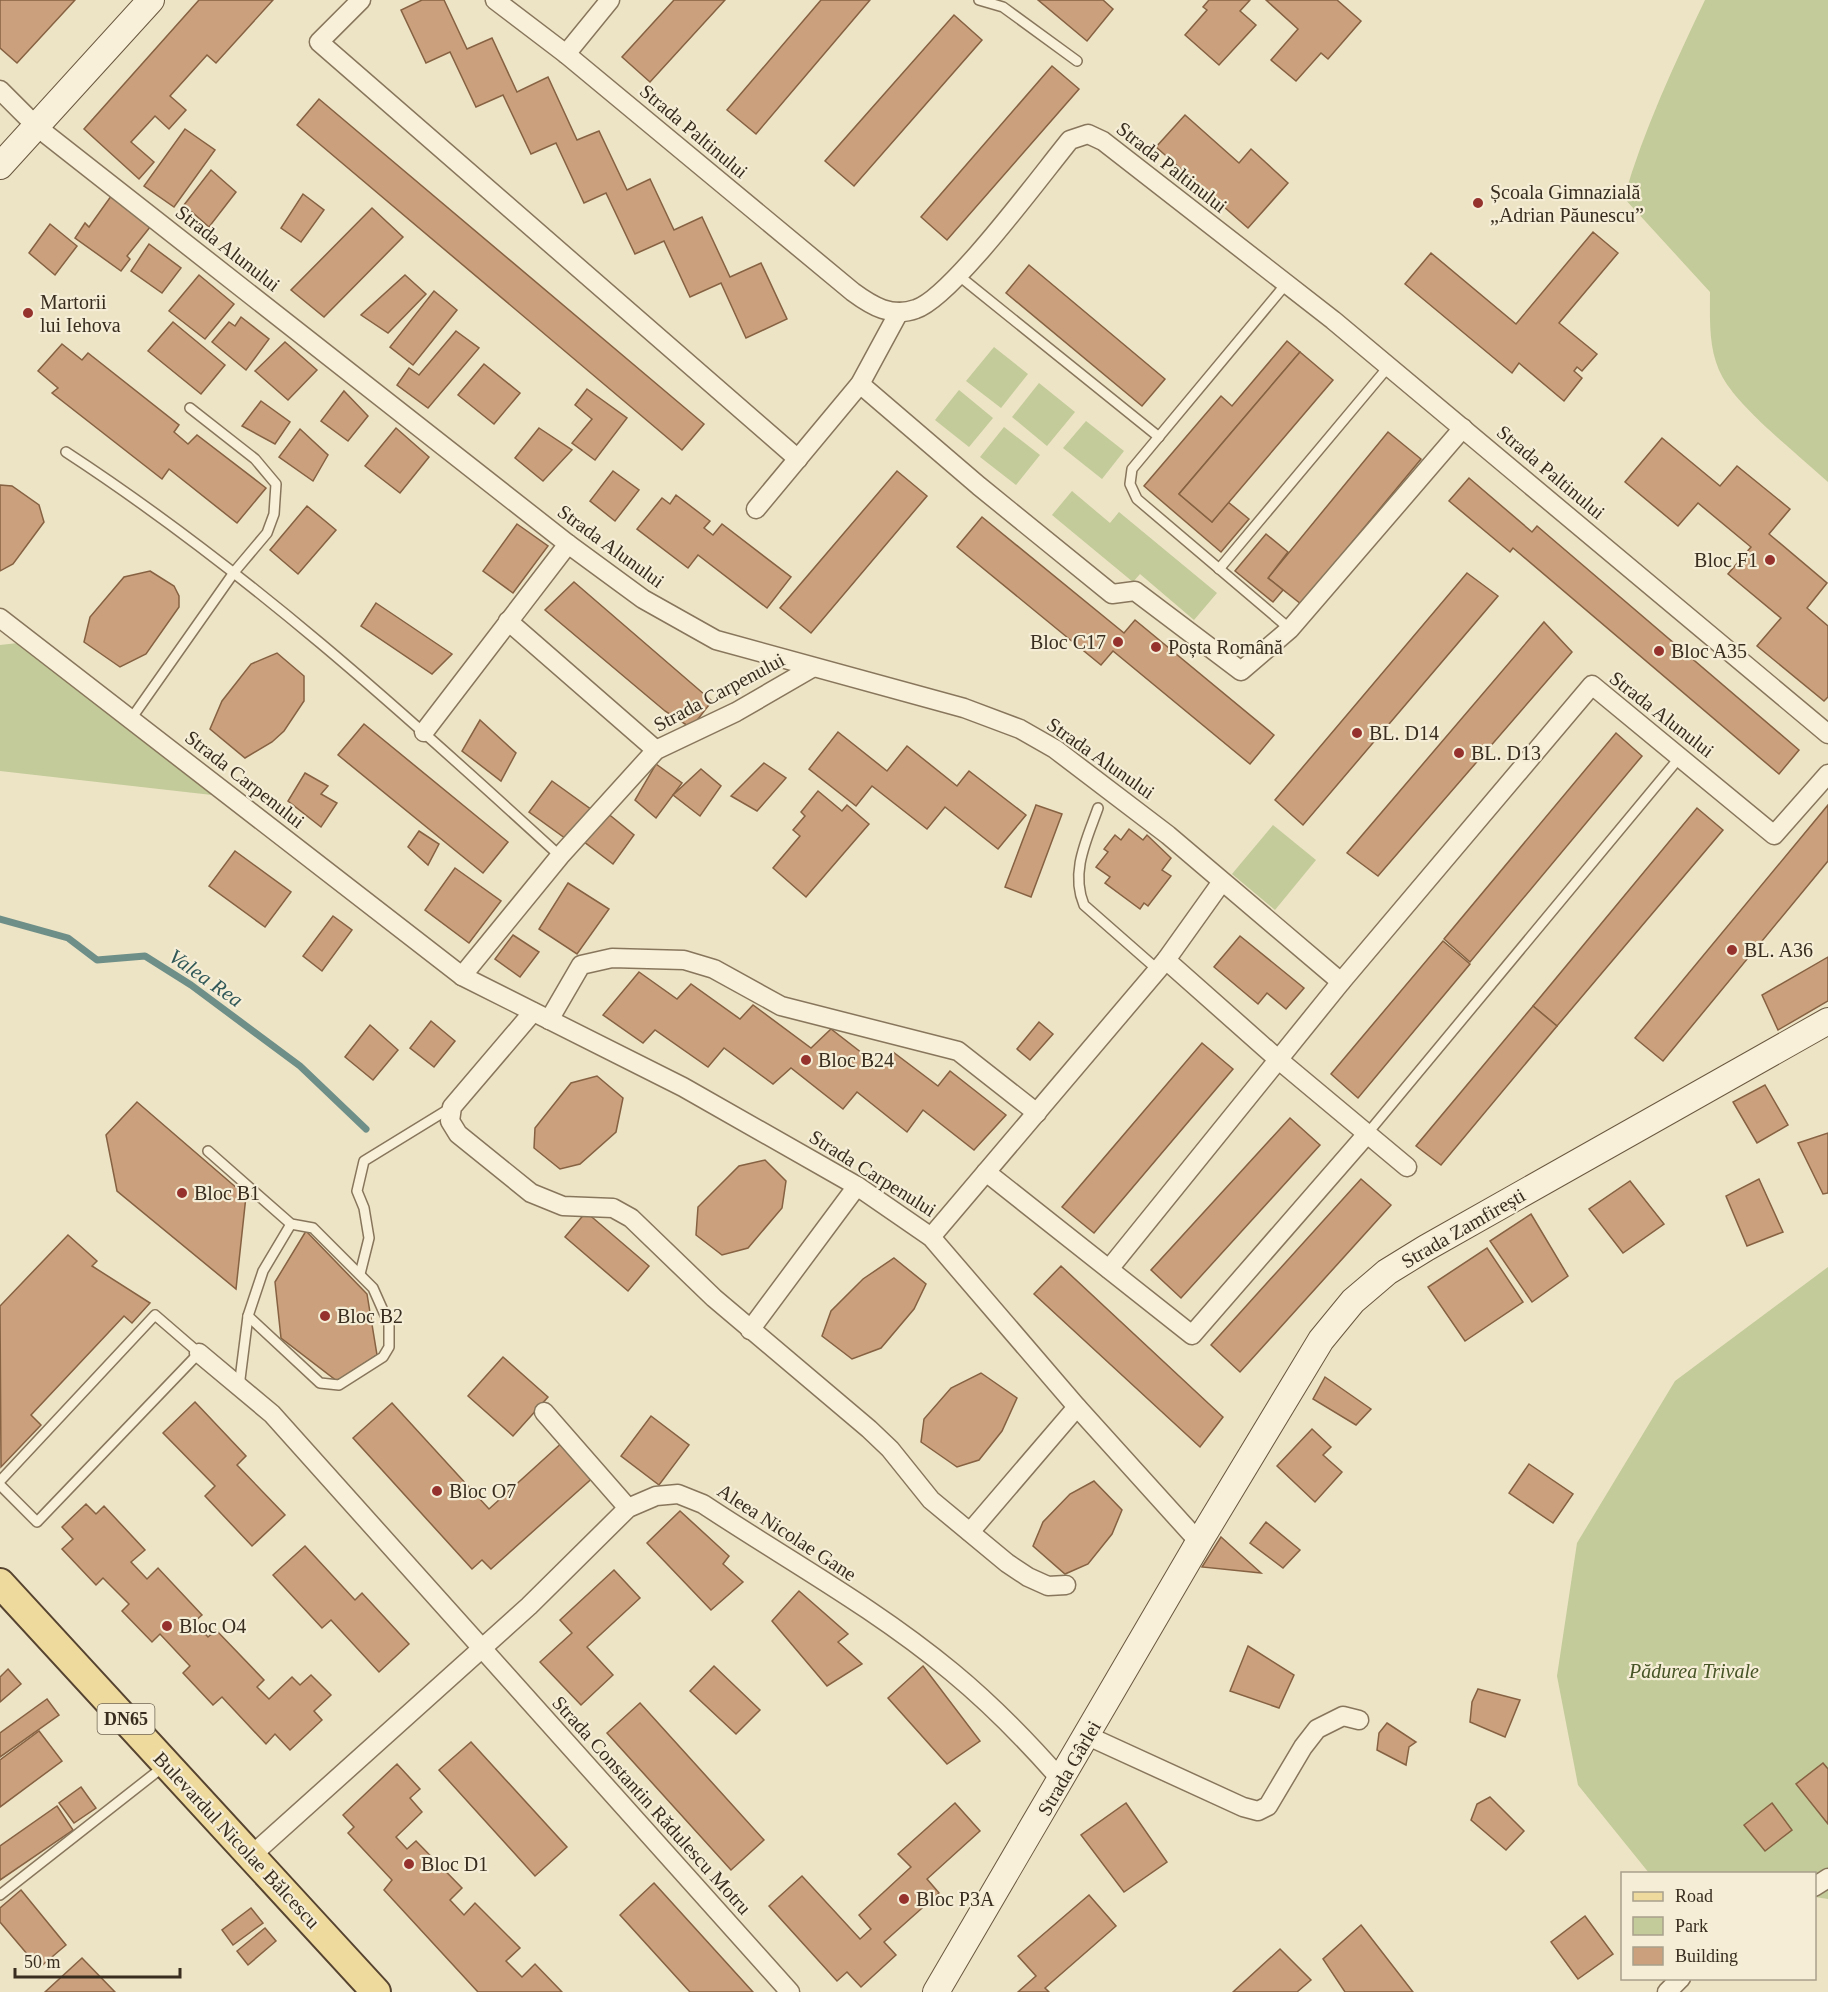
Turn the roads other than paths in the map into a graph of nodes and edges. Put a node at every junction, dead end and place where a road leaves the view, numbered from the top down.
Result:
1 (151, 0) edge
2 (361, 0) edge
3 (495, 0) edge
4 (610, 0) edge
5 (979, 0) edge
6 (566, 54) junction
7 (1077, 61) dead end
8 (0, 90) edge
9 (38, 127) junction
10 (0, 166) edge
11 (958, 275) junction
12 (1286, 284) junction
13 (899, 312) junction
14 (1389, 366) junction
15 (860, 384) junction
16 (190, 408) dead end
17 (1463, 428) junction
18 (1159, 437) junction
19 (66, 452) dead end
20 (798, 459) junction
21 (756, 509) dead end
22 (568, 544) junction
23 (1219, 569) junction
24 (235, 571) junction
25 (0, 618) edge
26 (508, 621) junction
27 (1290, 629) junction
28 (812, 668) junction
29 (131, 719) junction
30 (424, 732) junction
31 (1828, 735) edge
32 (656, 750) junction
33 (1680, 757) junction
34 (1828, 774) edge
35 (1098, 808) dead end
36 (560, 856) junction
37 (1221, 883) junction
38 (1162, 965) junction
39 (462, 976) junction
40 (1341, 982) junction
41 (541, 1016) junction
42 (1828, 1021) edge
43 (1280, 1061) junction
44 (452, 1107) junction
45 (1037, 1113) junction
46 (1367, 1134) junction
47 (208, 1151) dead end
48 (1407, 1167) dead end
49 (986, 1172) junction
50 (857, 1186) junction
51 (291, 1224) junction
52 (931, 1237) junction
53 (1109, 1269) junction
54 (360, 1274) junction
55 (248, 1316) junction
56 (750, 1330) junction
57 (199, 1353) junction
58 (239, 1387) junction
59 (1077, 1407) junction
60 (544, 1412) dead end
61 (0, 1483) edge
62 (628, 1508) junction
63 (970, 1532) junction
64 (1199, 1542) junction
65 (0, 1583) edge
66 (1066, 1586) dead end
67 (481, 1649) junction
68 (1359, 1720) dead end
69 (1088, 1736) junction
70 (167, 1764) junction
71 (1062, 1780) junction
72 (252, 1855) junction
73 (0, 1895) edge
74 (1679, 1980) edge
75 (376, 1992) edge
76 (790, 1992) edge
77 (936, 1992) edge
78 (1668, 1992) edge

1 - 9 street
2 - 20 street
3 - 6 street, Strada Paltinului
4 - 6 street
5 - 7 lane
6 - 13 street, Strada Paltinului
8 - 9 street, Strada Alunului
9 - 10 street
9 - 22 street, Strada Alunului
11 - 12 street, Strada Paltinului
11 - 13 street, Strada Paltinului
11 - 18 lane
12 - 14 street, Strada Paltinului
12 - 18 lane
13 - 15 street
14 - 17 street, Strada Paltinului
14 - 23 lane
15 - 20 street
15 - 27 street
16 - 24 lane
17 - 27 street
17 - 31 street, Strada Paltinului
18 - 23 lane
19 - 24 lane
20 - 21 street
22 - 26 street
22 - 28 street, Strada Alunului
23 - 27 lane
24 - 29 lane
24 - 30 lane
25 - 29 street, Strada Carpenului
26 - 30 street
26 - 32 street
28 - 32 street, Strada Carpenului
28 - 37 street, Strada Alunului
29 - 39 street, Strada Carpenului
30 - 36 lane
32 - 36 street, Strada Carpenului
33 - 34 street, Strada Alunului
33 - 40 street, Strada Alunului
33 - 46 lane
35 - 38 lane
36 - 39 street, Strada Carpenului
37 - 38 street
37 - 40 street, Strada Alunului
38 - 43 street
38 - 45 street
39 - 41 street, Strada Carpenului
40 - 43 street, Strada Alunului
41 - 44 street
41 - 45 street
41 - 50 street, Strada Carpenului
42 - 64 street, Strada Zamfirești
43 - 46 street
43 - 53 street, Strada Alunului
44 - 54 lane
44 - 56 street
45 - 49 street
46 - 48 street
46 - 53 street
47 - 51 lane
49 - 52 street
49 - 53 street
50 - 52 street, Strada Carpenului
50 - 56 street
51 - 54 lane
51 - 55 lane
52 - 59 street, Strada Carpenului
54 - 55 lane
55 - 58 lane
56 - 63 street
57 - 58 street, Strada Constantin Rădulescu Motru
57 - 61 lane
57 - 61 lane
58 - 67 street, Strada Constantin Rădulescu Motru
59 - 63 street
59 - 64 street, Strada Carpenului
60 - 62 street
62 - 67 street, Aleea Nicolae Gane
62 - 71 street, Aleea Nicolae Gane
63 - 66 street
64 - 69 street, Strada Gârlei
65 - 70 main road, Bulevardul Nicolae Bălcescu / DN65
67 - 72 street
67 - 76 street, Strada Constantin Rădulescu Motru
68 - 69 street
69 - 71 street, Strada Gârlei
70 - 72 main road, Bulevardul Nicolae Bălcescu / DN65
70 - 73 lane
71 - 77 street, Strada Gârlei
72 - 75 main road, Bulevardul Nicolae Bălcescu / DN65
74 - 78 street

